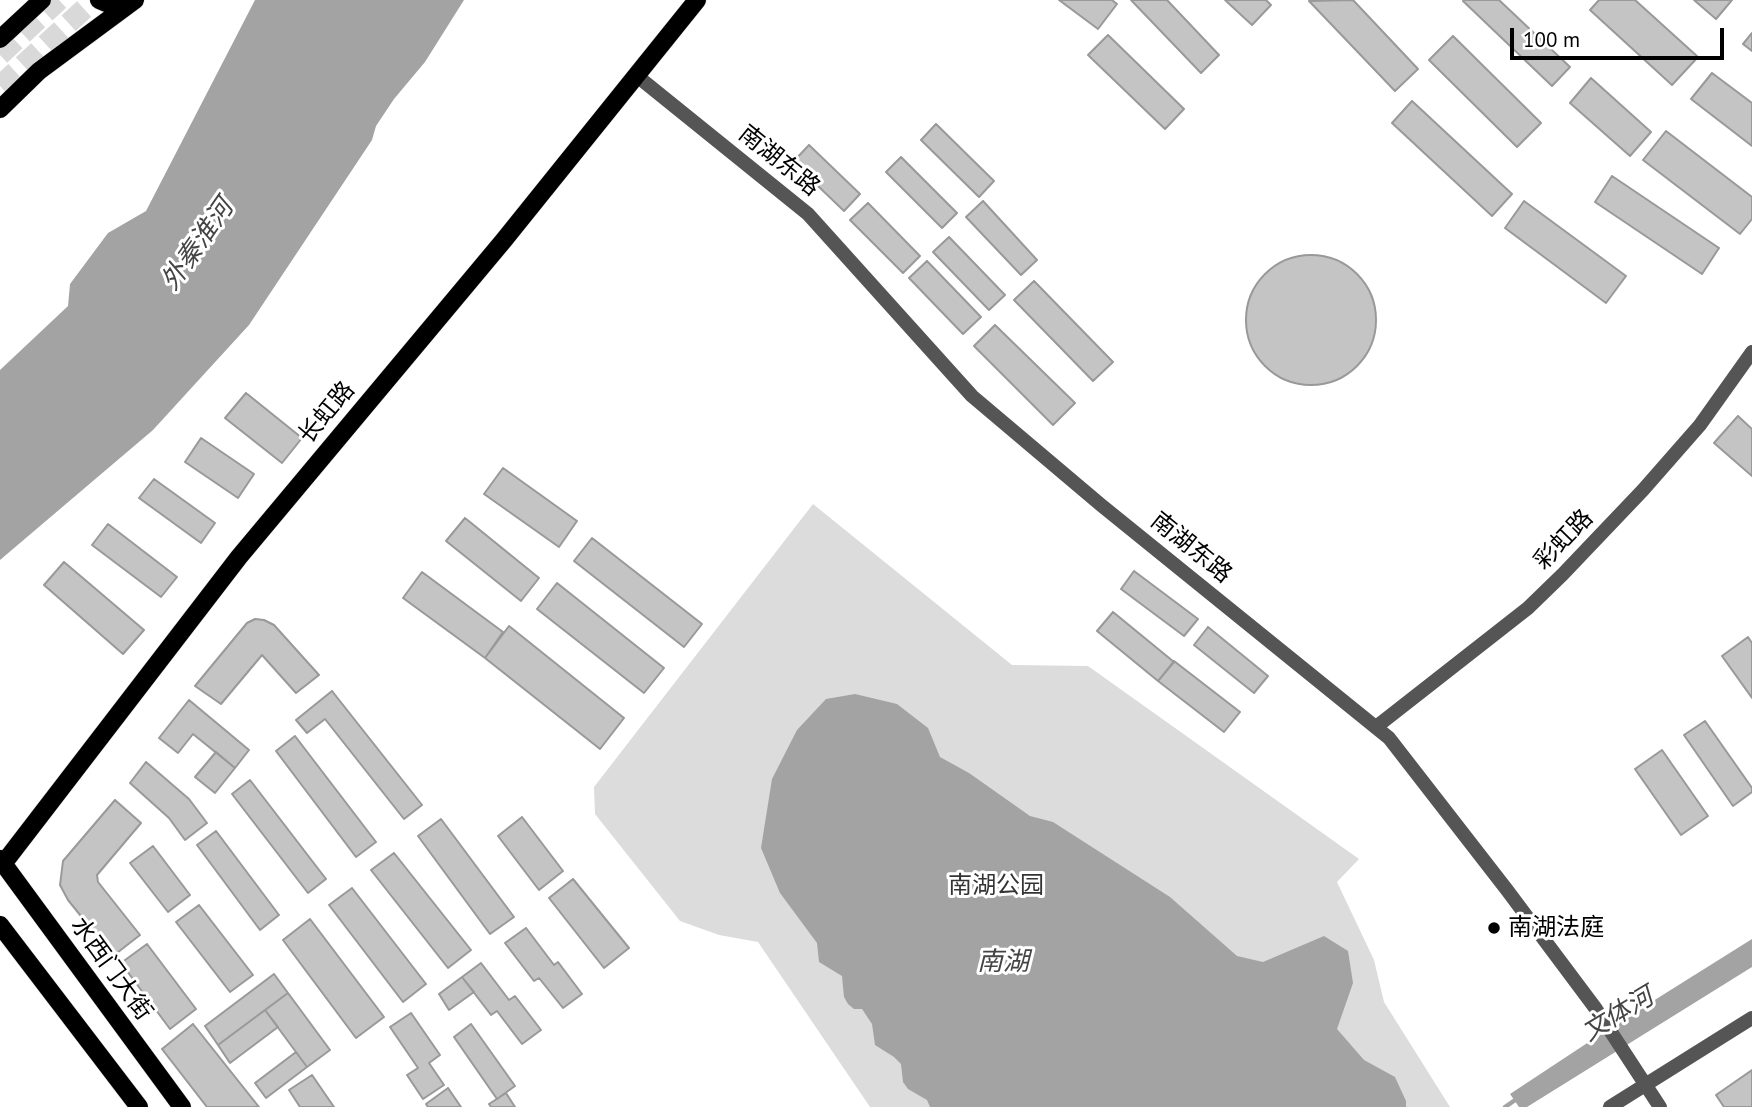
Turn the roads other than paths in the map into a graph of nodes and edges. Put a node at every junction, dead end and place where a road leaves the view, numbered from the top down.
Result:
1 (42, 0) edge
2 (99, 0) edge
3 (128, 0) edge
4 (135, 0) edge
5 (698, 0) edge
6 (0, 39) edge
7 (637, 76) junction
8 (0, 109) edge
9 (1752, 352) edge
10 (1376, 727) junction
11 (1, 863) edge
12 (0, 925) edge
13 (1752, 1018) edge
14 (1645, 1085) junction
15 (139, 1107) edge
16 (182, 1107) edge
17 (1610, 1107) edge
18 (1660, 1107) edge

1 - 6 main road
2 - 3 main road
4 - 8 main road
5 - 7 main road, 长虹路
7 - 10 street, 南湖东路
7 - 11 main road, 长虹路
9 - 10 street, 彩虹路
10 - 14 street, 南湖东路
11 - 16 main road, 水西门大街
12 - 15 main road
13 - 14 street
14 - 17 street
14 - 18 street, 南湖东路

